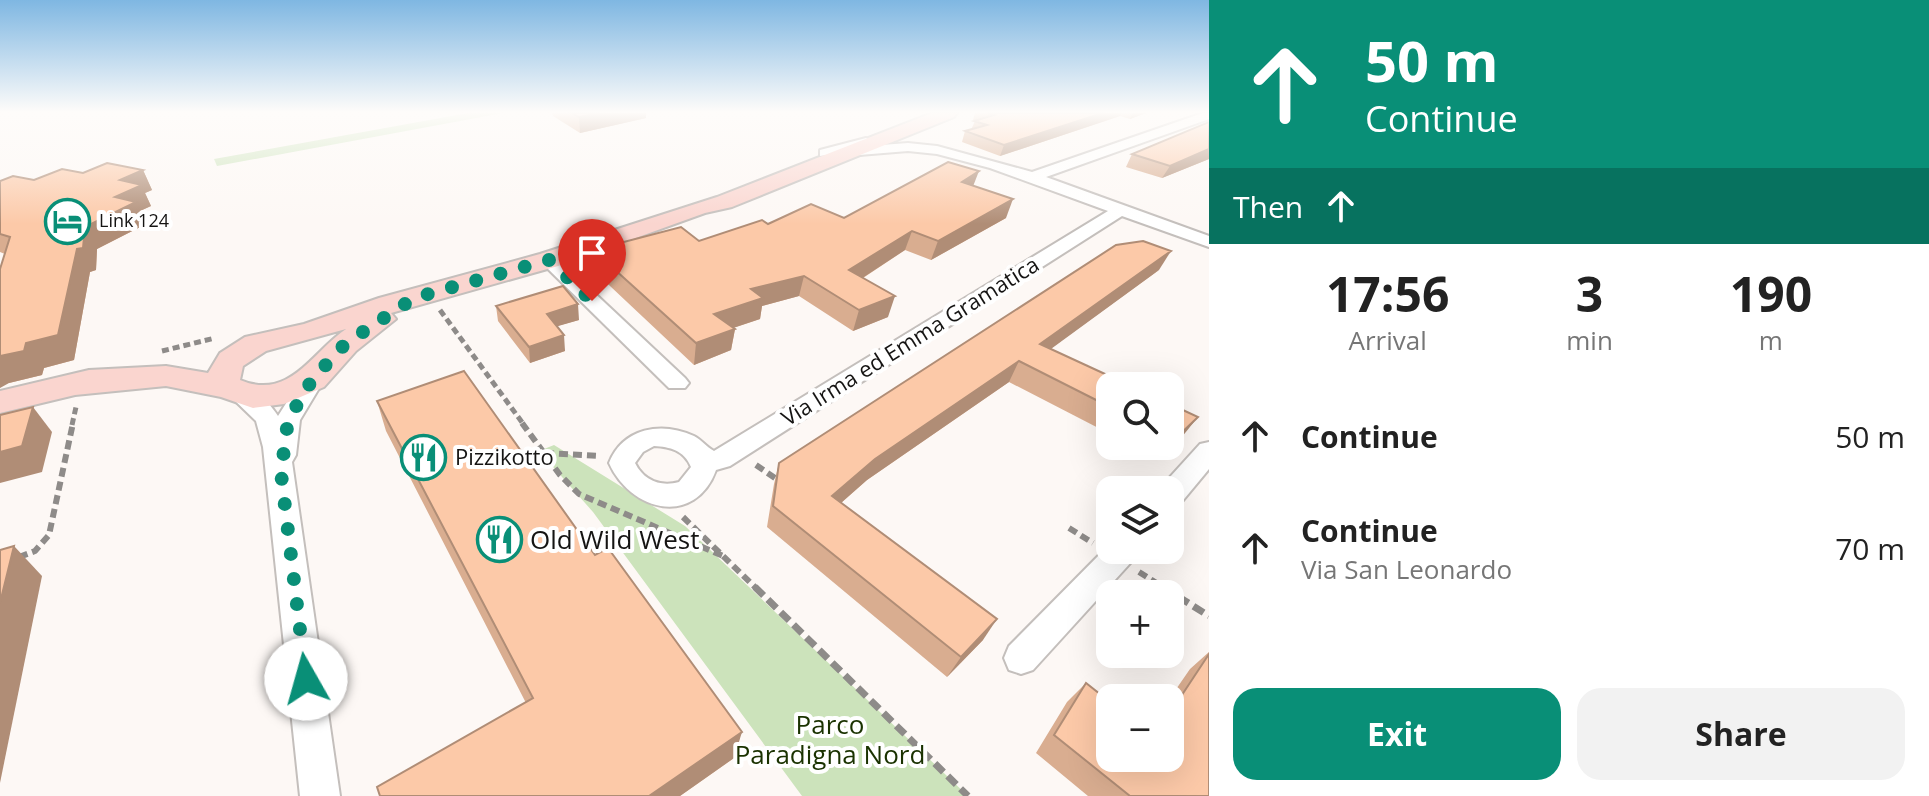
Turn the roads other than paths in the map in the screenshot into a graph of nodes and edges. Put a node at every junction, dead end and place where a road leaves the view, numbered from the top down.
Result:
1 (833, 150) edge
2 (834, 150) edge
3 (859, 150) edge
4 (876, 150) edge
5 (936, 150) edge
6 (1109, 150) edge
7 (953, 151) joint
8 (825, 153) junction
9 (852, 153) junction
10 (1032, 177) junction
11 (694, 209) junction
12 (1120, 210) junction
13 (1209, 242) edge
14 (549, 260) junction
15 (424, 302) junction
16 (290, 336) junction
17 (256, 344) junction
18 (319, 373) junction
19 (677, 383) dead end
20 (235, 391) junction
21 (74, 394) junction
22 (0, 402) edge
23 (1209, 451) edge
24 (699, 455) junction
25 (281, 473) junction
26 (1184, 480) edge
27 (1110, 564) edge
28 (1021, 658) dead end
29 (320, 796) edge

1 - 8 main road
2 - 8 street
3 - 9 main road
4 - 9 street
5 - 7 street
6 - 10 street
7 - 10 street
8 - 11 main road
9 - 11 main road
10 - 12 street
11 - 14 main road
12 - 13 street
12 - 24 street, Via Irma ed Emma Gramatica
14 - 15 main road
14 - 19 street
15 - 16 main road
15 - 18 main road
16 - 17 main road
16 - 18 main road
17 - 20 main road
17 - 21 main road
18 - 20 main road
18 - 25 street
20 - 21 main road
20 - 25 street
21 - 22 main road
23 - 26 street
24 - 24 street
25 - 29 street
27 - 28 street

